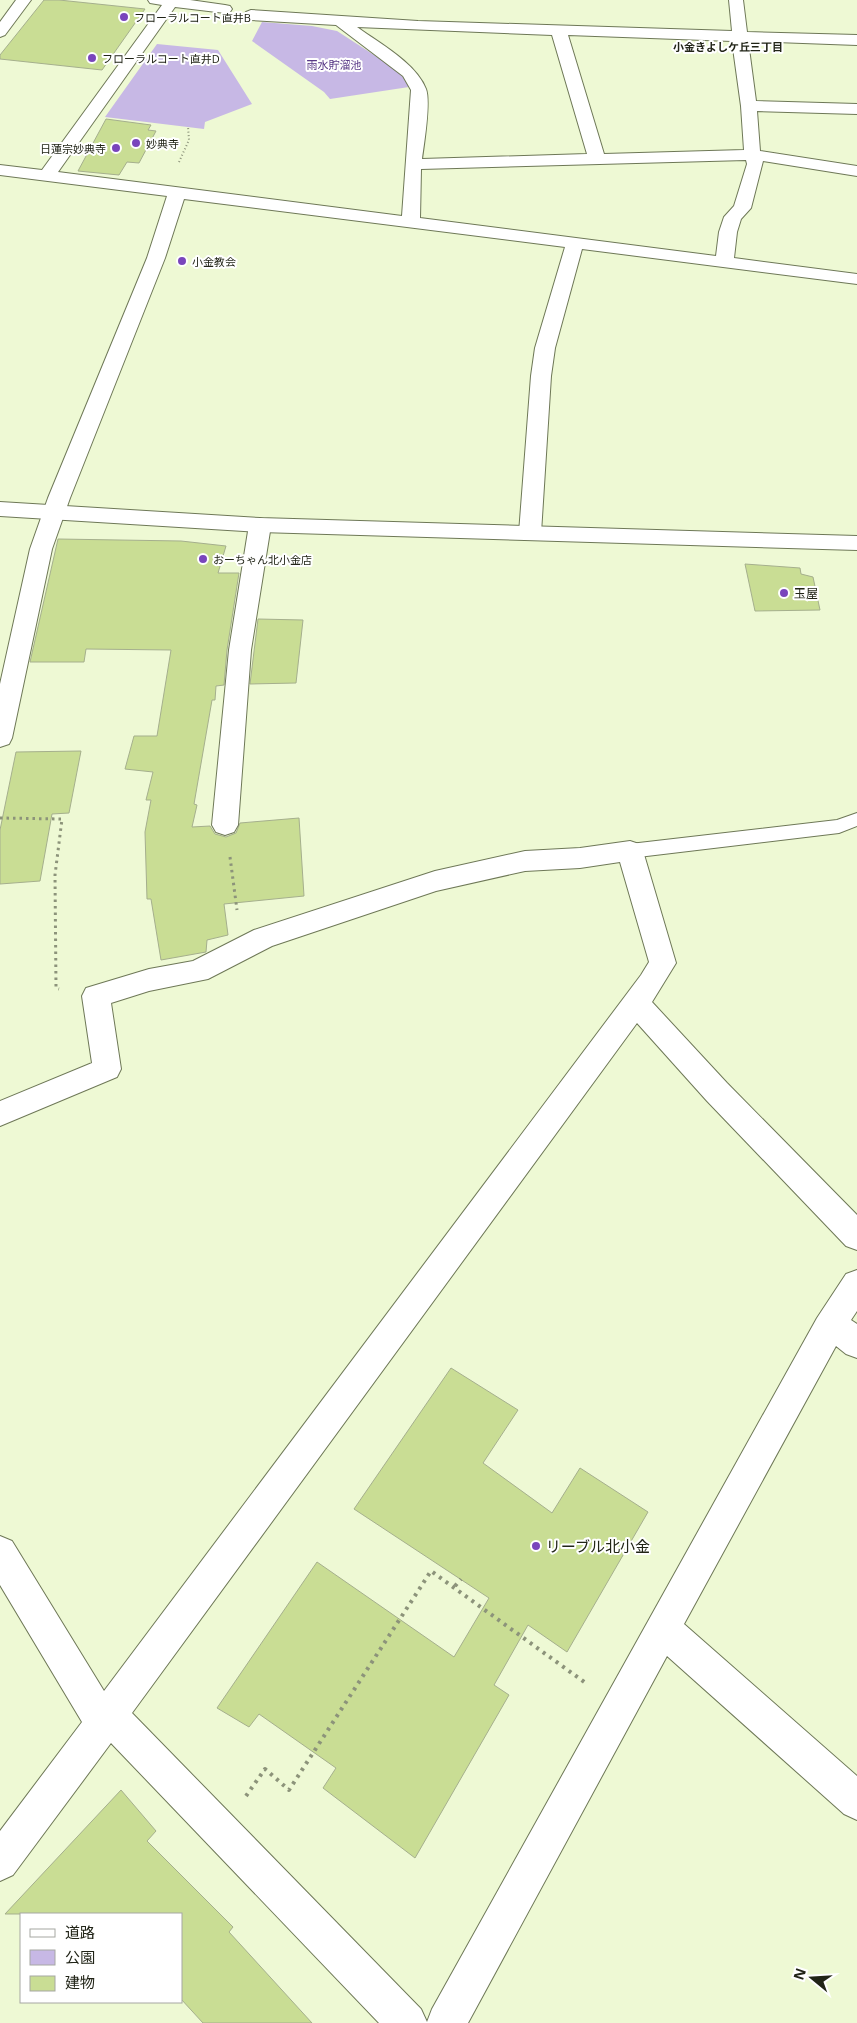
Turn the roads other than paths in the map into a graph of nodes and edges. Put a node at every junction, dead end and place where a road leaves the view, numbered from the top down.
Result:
1 (24, 0) edge
2 (153, 0) edge
3 (736, 0) edge
4 (172, 1) edge
5 (225, 10) dead end
6 (251, 15) dead end
7 (340, 21) junction
8 (0, 32) edge
9 (559, 32) junction
10 (739, 35) junction
11 (857, 40) edge
12 (749, 106) junction
13 (857, 109) edge
14 (754, 155) junction
15 (597, 159) junction
16 (413, 164) junction
17 (0, 170) edge
18 (857, 171) edge
19 (47, 176) junction
20 (177, 193) junction
21 (411, 223) junction
22 (575, 244) junction
23 (724, 263) junction
24 (857, 279) edge
25 (0, 509) edge
26 (54, 513) junction
27 (260, 526) junction
28 (530, 533) junction
29 (857, 543) edge
30 (0, 738) edge
31 (857, 819) edge
32 (225, 825) road end
33 (630, 851) junction
34 (636, 1003) junction
35 (0, 1114) edge
36 (857, 1236) edge
37 (857, 1284) edge
38 (844, 1334) edge
39 (0, 1553) edge
40 (663, 1629) junction
41 (106, 1719) junction
42 (857, 1800) edge
43 (0, 1862) edge
44 (407, 2023) edge
45 (446, 2023) edge

1 - 8 street
2 - 4 street
3 - 10 street
4 - 5 street
4 - 19 street
6 - 7 street
7 - 9 street
7 - 16 street
9 - 10 street
9 - 15 street
10 - 11 street
10 - 12 street
12 - 13 street
12 - 14 street
14 - 15 street
14 - 18 street
14 - 23 street
15 - 16 street
16 - 21 street
17 - 19 street
19 - 20 street
20 - 21 street
20 - 26 street
21 - 22 street
22 - 23 street
22 - 28 street
23 - 24 street
25 - 26 street
26 - 27 street
26 - 30 street
27 - 28 street
27 - 32 street
28 - 29 street
31 - 33 lane
33 - 34 street
33 - 35 street
34 - 36 street
34 - 41 street
37 - 38 street
38 - 40 street
39 - 41 street
40 - 42 street
40 - 45 street
41 - 43 street
41 - 44 street

